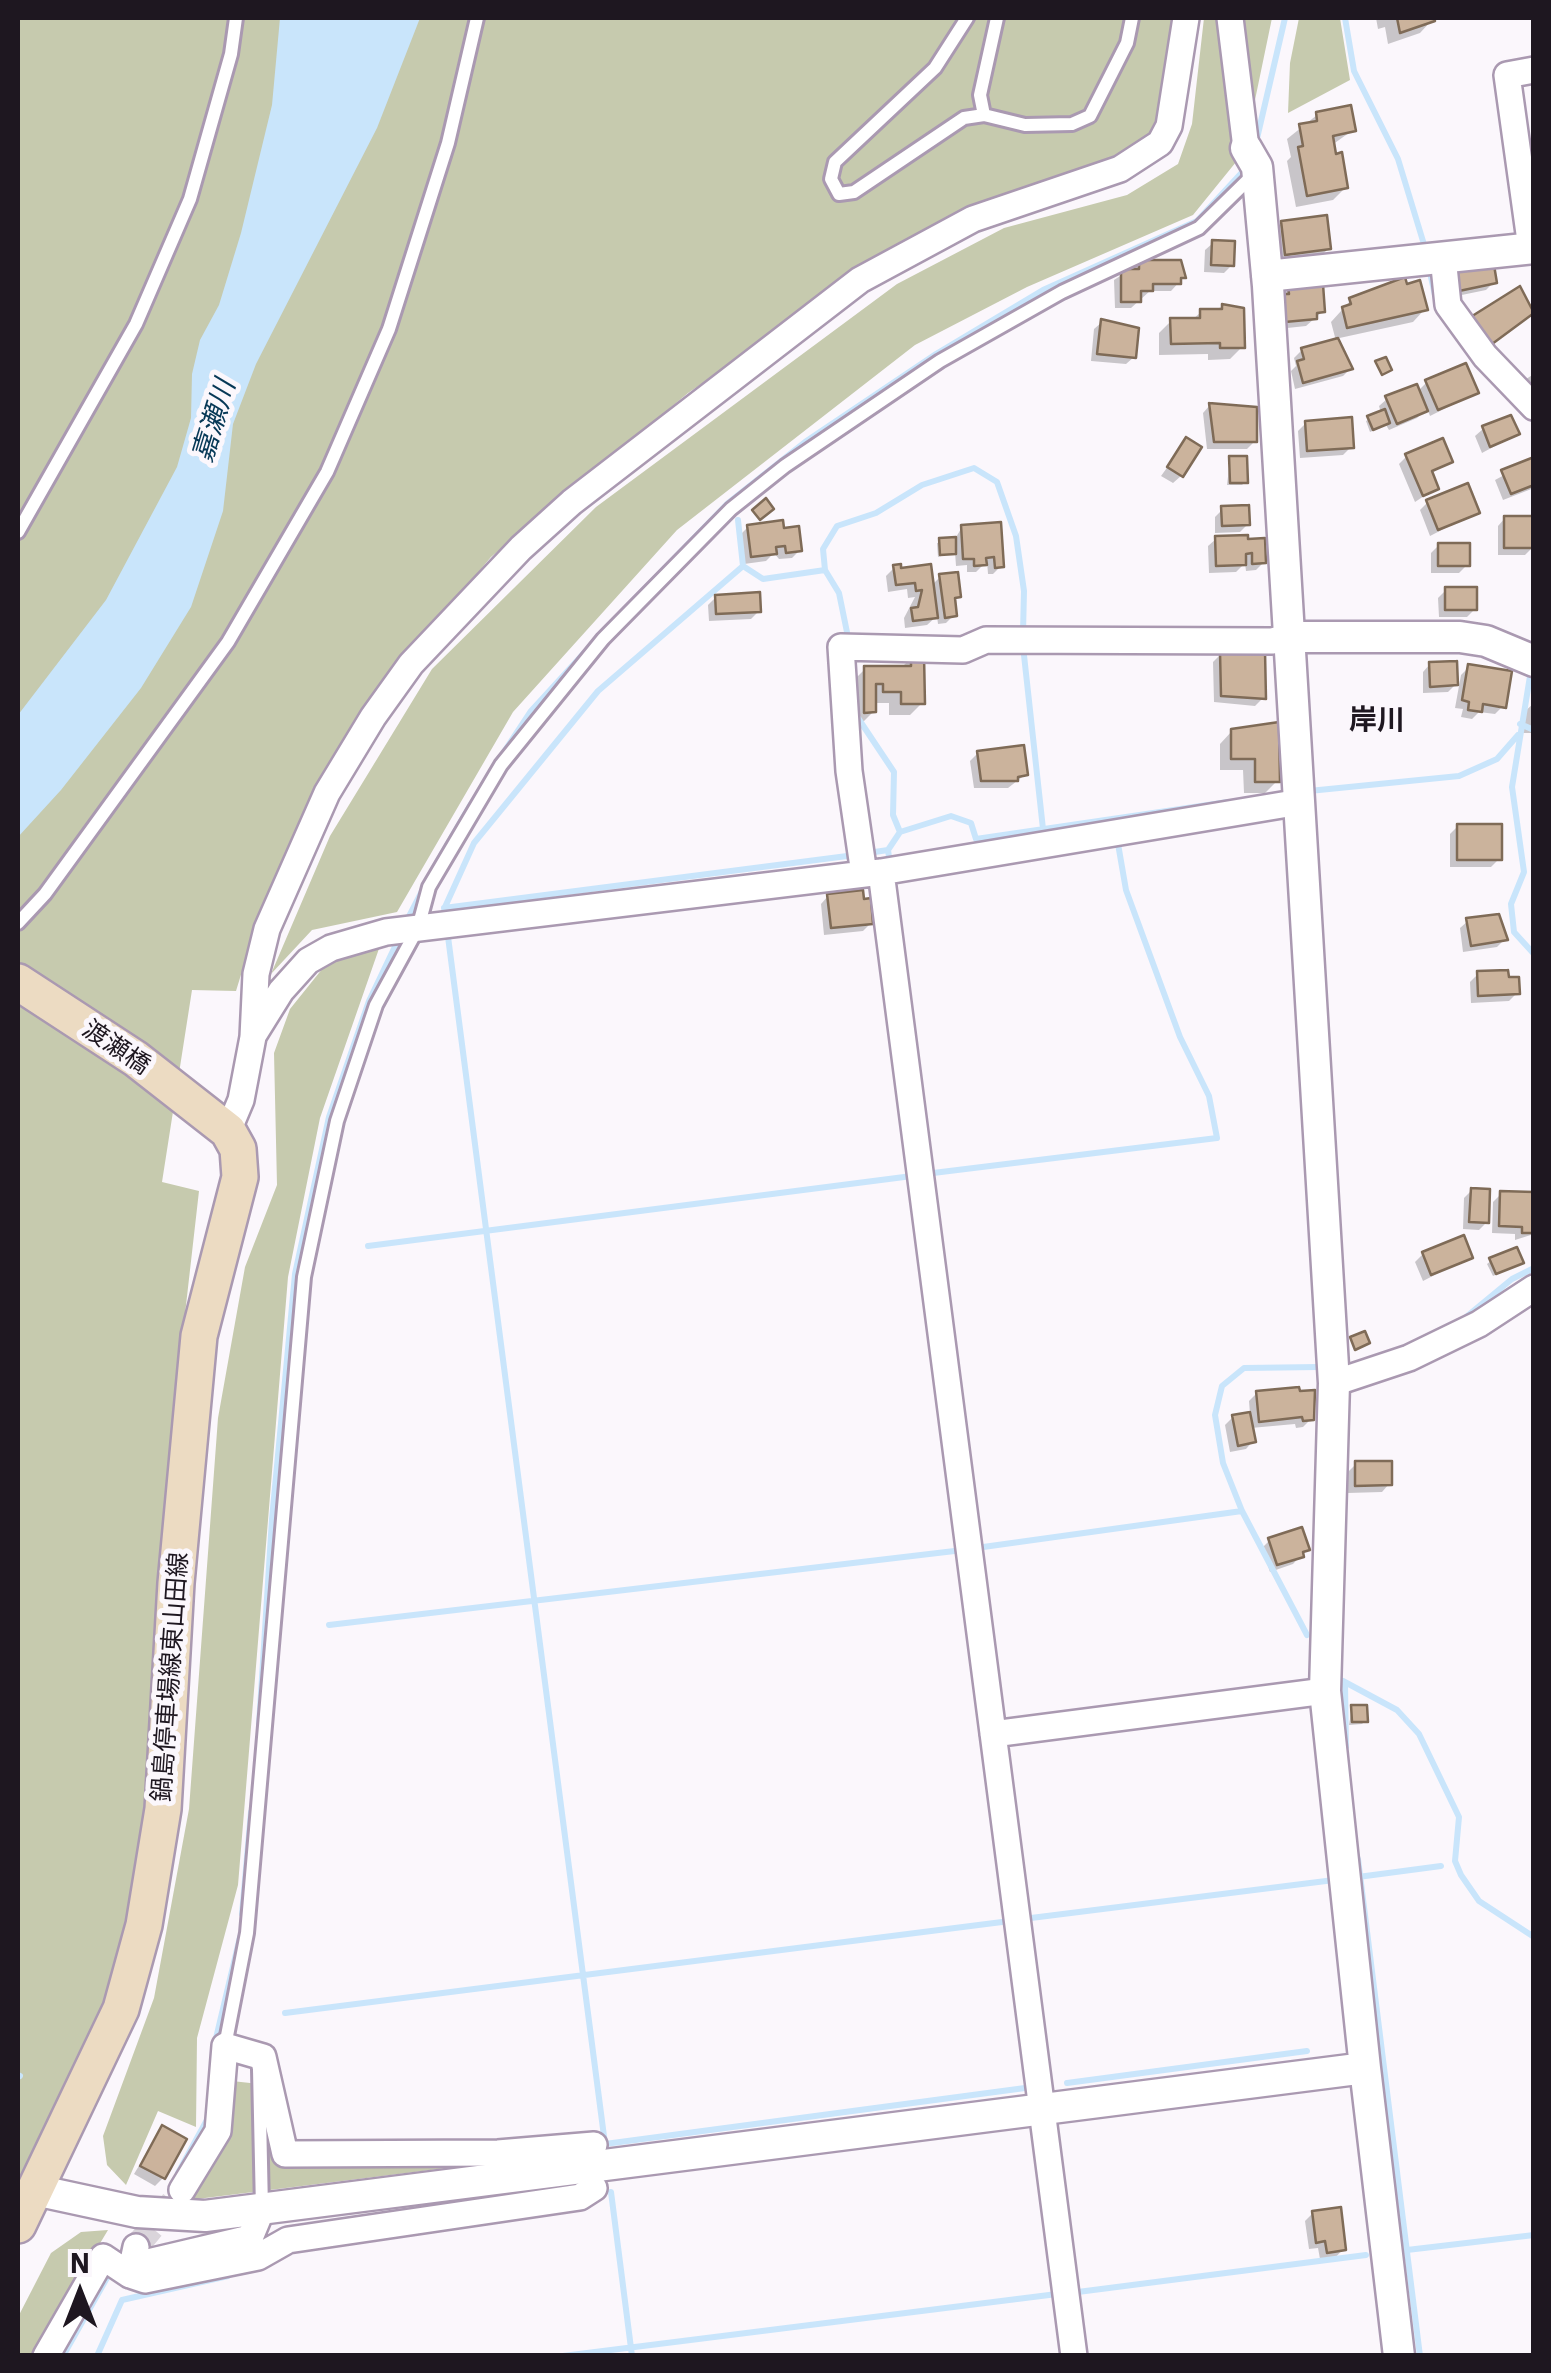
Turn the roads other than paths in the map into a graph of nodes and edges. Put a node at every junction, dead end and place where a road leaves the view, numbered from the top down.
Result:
1 (236, 18) edge
2 (477, 18) edge
3 (967, 18) edge
4 (997, 18) edge
5 (1132, 18) edge
6 (1186, 18) edge
7 (1230, 18) edge
8 (1534, 70) edge
9 (984, 115) junction
10 (1252, 157) junction
11 (1532, 248) edge
12 (1430, 259) junction
13 (1267, 276) junction
14 (1534, 407) edge
15 (18, 532) edge
16 (1289, 637) junction
17 (1528, 659) edge
18 (1299, 793) junction
19 (873, 865) junction
20 (18, 923) edge
21 (437, 927) junction
22 (18, 982) edge
23 (252, 1037) junction
24 (219, 1125) junction
25 (1528, 1291) edge
26 (1334, 1383) junction
27 (1325, 1691) junction
28 (1001, 1733) junction
29 (225, 2046) junction
30 (263, 2058) junction
31 (1365, 2068) junction
32 (1043, 2109) junction
33 (594, 2145) dead end
34 (594, 2188) dead end
35 (35, 2190) junction
36 (182, 2190) tunnel mouth
37 (262, 2210) junction
38 (18, 2225) edge
39 (136, 2247) tunnel mouth
40 (119, 2268) junction
41 (46, 2356) edge
42 (1074, 2356) edge
43 (1399, 2356) edge

1 - 15 lane
2 - 20 lane
3 - 9 lane
4 - 9 lane
5 - 9 lane
6 - 23 street
7 - 10 street
8 - 11 street
10 - 13 street
10 - 21 lane
11 - 12 street
12 - 13 street
12 - 14 street
13 - 16 street
16 - 17 street
16 - 18 street
16 - 19 street
18 - 19 street
18 - 26 street
19 - 21 street
19 - 28 street
21 - 23 street
21 - 29 lane
22 - 24 main road, 渡瀬橋
23 - 24 street
24 - 35 main road, 鍋島停車場線東山田線
25 - 26 street
26 - 27 street
27 - 28 street
27 - 31 street
28 - 32 street
29 - 30 street
29 - 36 street
30 - 33 street
30 - 37 lane
31 - 32 street
31 - 43 street
32 - 37 street
32 - 42 street
34 - 40 street
35 - 37 street
35 - 38 main road, 鍋島停車場線東山田線
37 - 40 street
39 - 40 street
40 - 41 street

